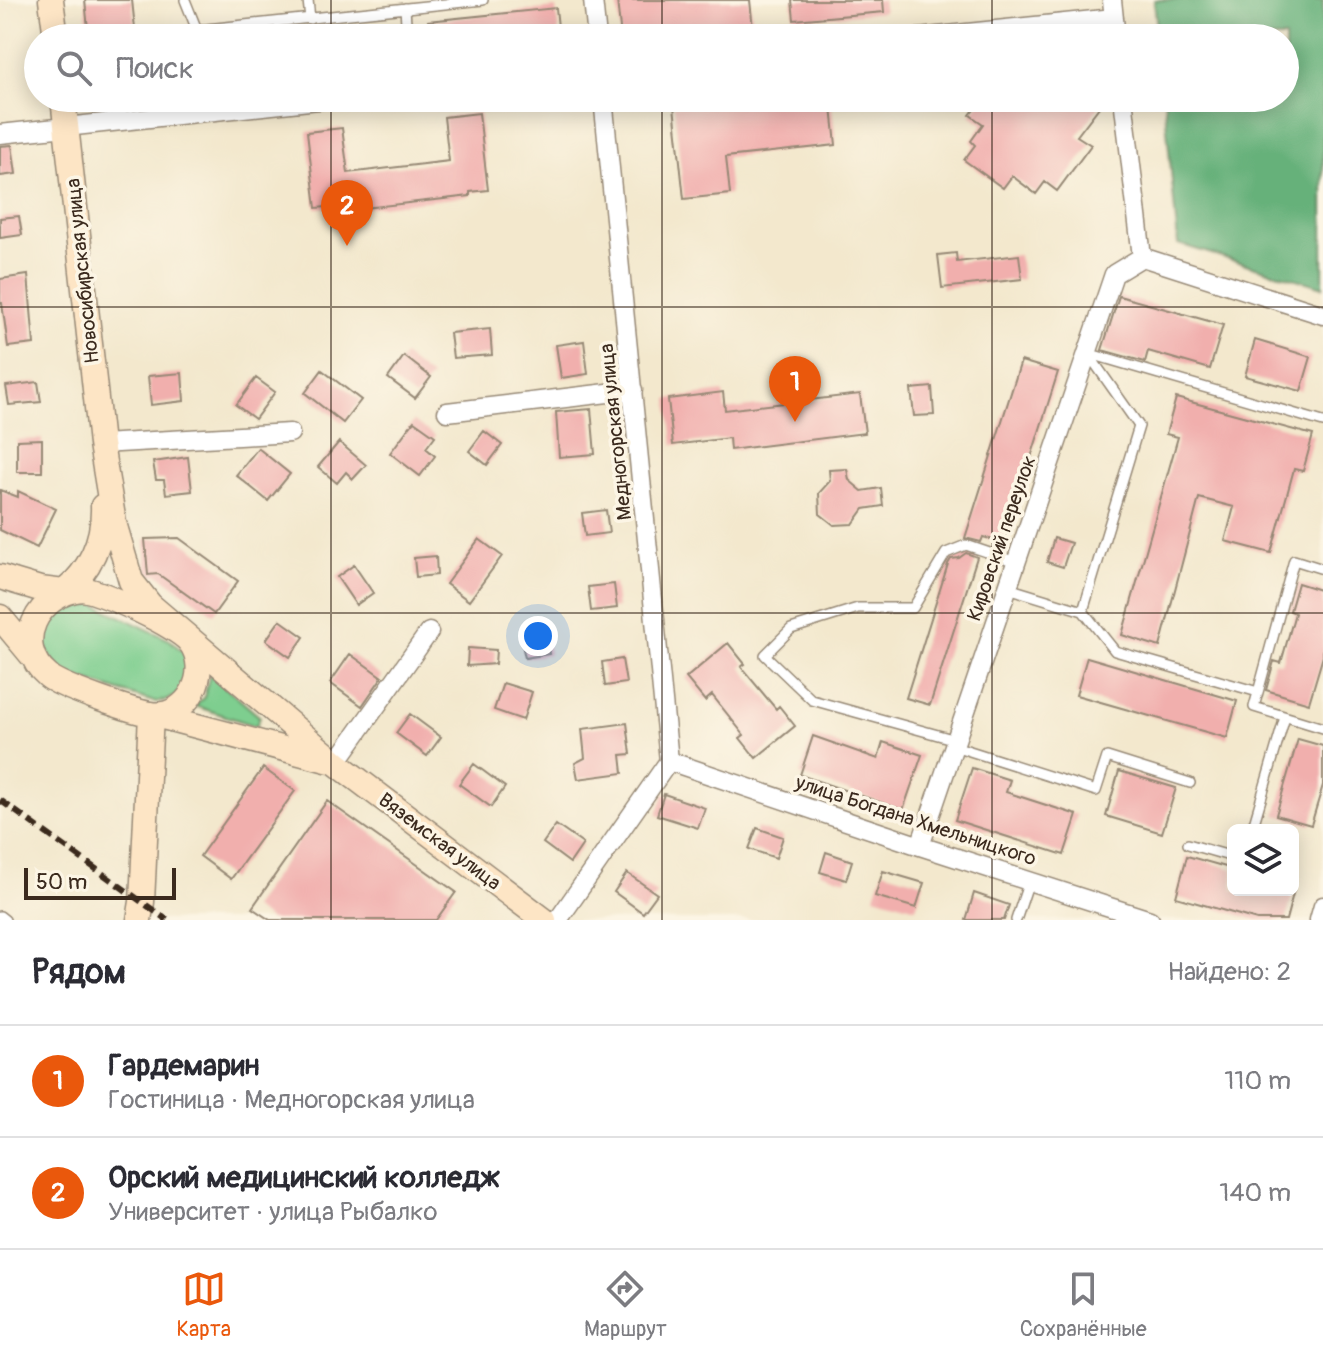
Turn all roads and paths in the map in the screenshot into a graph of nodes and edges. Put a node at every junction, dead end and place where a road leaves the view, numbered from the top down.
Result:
1 (51, 0) edge
2 (185, 0) edge
3 (308, 0) edge
4 (483, 0) edge
5 (593, 0) edge
6 (405, 8) junction
7 (1113, 9) edge
8 (310, 19) junction
9 (54, 24) edge
10 (193, 24) edge
11 (272, 24) edge
12 (406, 24) edge
13 (596, 24) edge
14 (1012, 24) edge
15 (64, 112) edge
16 (158, 112) edge
17 (604, 112) edge
18 (1125, 112) edge
19 (66, 126) junction
20 (0, 134) edge
21 (1142, 257) junction
22 (1323, 315) edge
23 (1087, 353) junction
24 (633, 390) junction
25 (447, 412) dead end
26 (1323, 422) edge
27 (290, 433) dead end
28 (101, 444) junction
29 (1016, 562) junction
30 (1323, 569) edge
31 (0, 577) edge
32 (1008, 588) junction
33 (64, 592) junction
34 (1083, 611) junction
35 (0, 617) edge
36 (429, 632) dead end
37 (184, 635) junction
38 (38, 664) junction
39 (1258, 692) junction
40 (151, 714) junction
41 (1285, 717) junction
42 (1323, 728) edge
43 (955, 743) junction
44 (669, 761) junction
45 (336, 763) junction
46 (1190, 783) dead end
47 (1254, 824) edge
48 (1188, 844) dead end
49 (920, 846) junction
50 (1227, 855) edge
51 (1029, 881) junction
52 (1323, 906) edge
53 (0, 916) edge
54 (5, 920) edge
55 (139, 920) edge
56 (544, 920) edge
57 (558, 920) edge
58 (1016, 920) edge
59 (1150, 920) edge
60 (1319, 920) edge

1 - 9 main road
2 - 10 lane
3 - 8 lane
4 - 6 lane
5 - 13 street
6 - 8 lane
6 - 12 lane
7 - 14 street
8 - 11 lane
15 - 19 main road, Новосибирская улица
16 - 19 street
17 - 24 street, Медногорская улица
18 - 21 street
19 - 20 street
19 - 28 main road, Новосибирская улица
21 - 22 street
21 - 23 street, Кировский переулок
23 - 26 lane
23 - 29 street, Кировский переулок
23 - 34 lane
24 - 25 street
24 - 44 street, Медногорская улица
27 - 28 street
28 - 33 main road
28 - 37 main road
29 - 32 street, Кировский переулок
29 - 43 lane
30 - 39 lane
31 - 33 main road
32 - 34 lane
32 - 43 street, Кировский переулок
33 - 37 main road
33 - 38 main road
34 - 39 lane
35 - 38 main road
36 - 45 street
37 - 40 main road
37 - 45 main road, Вяземская улица
38 - 40 main road
39 - 41 lane
40 - 45 main road
40 - 55 main road
41 - 42 lane
41 - 47 lane
43 - 46 lane
43 - 49 street, Кировский переулок
44 - 49 street, улица Богдана Хмельницкого
44 - 57 street
45 - 56 main road, Вяземская улица
48 - 50 lane
49 - 51 street, улица Богдана Хмельницкого
51 - 58 lane
51 - 59 street, улица Богдана Хмельницкого
52 - 60 street
53 - 54 lane

